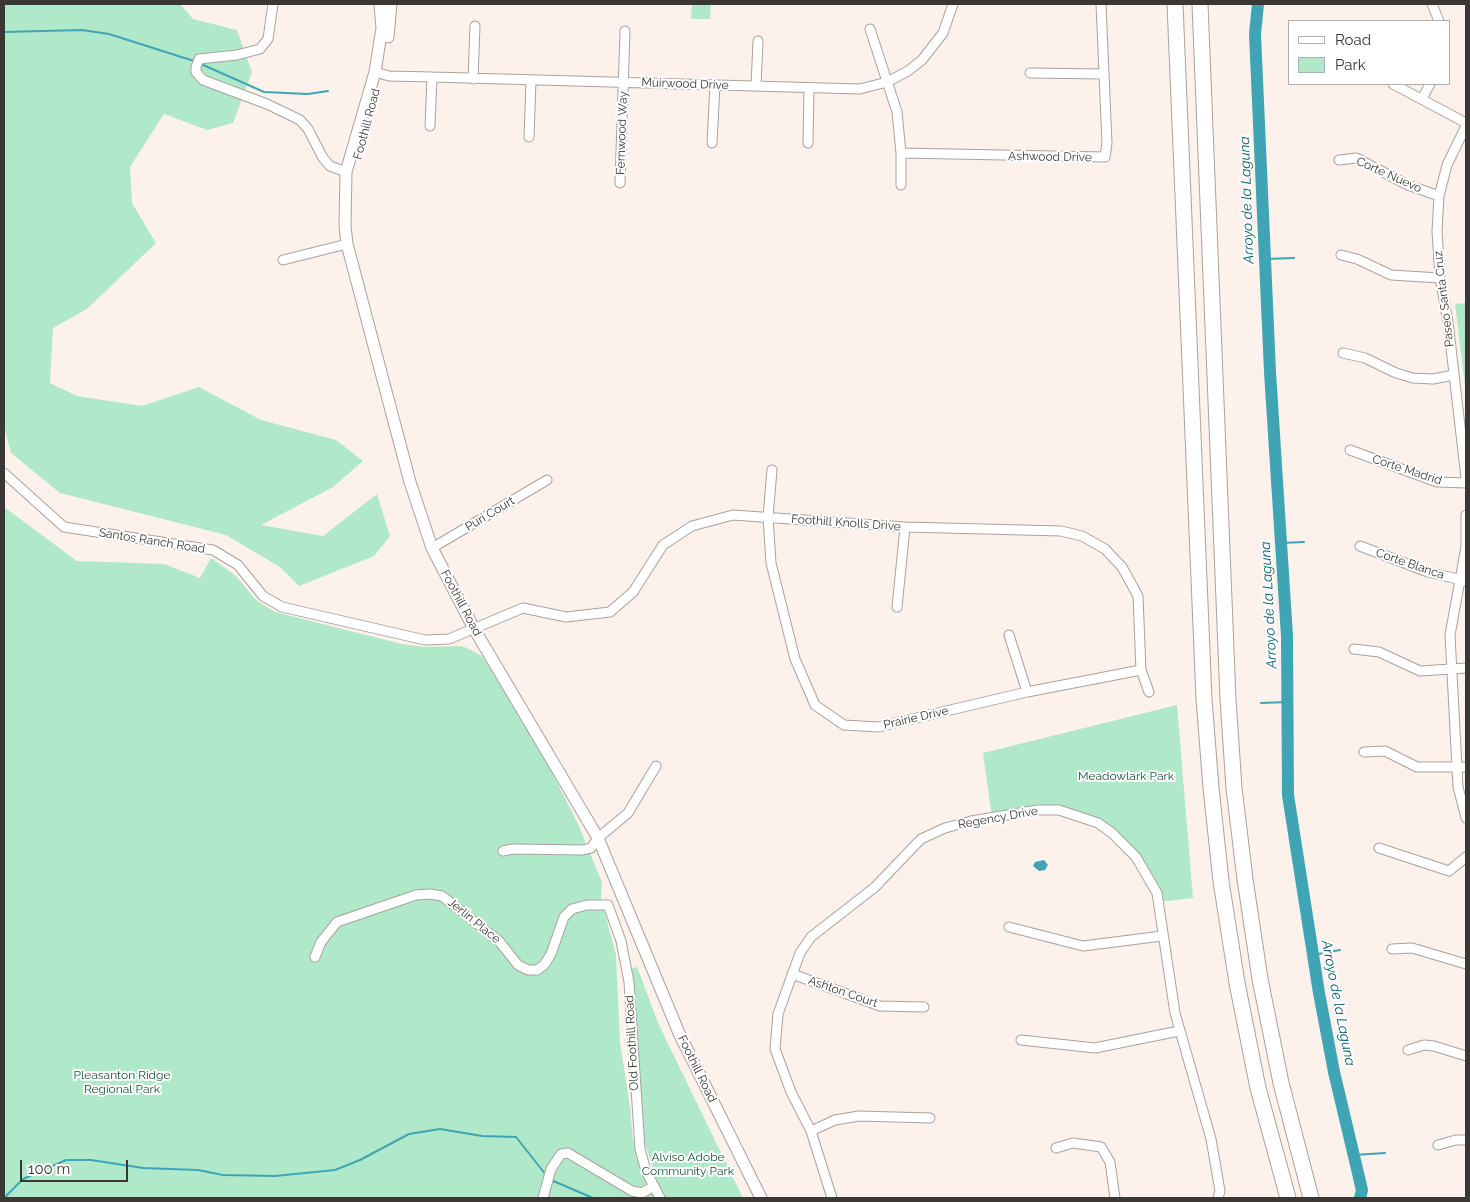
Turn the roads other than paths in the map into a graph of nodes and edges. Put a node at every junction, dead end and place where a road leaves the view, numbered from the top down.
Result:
1 (273, 4) edge
2 (380, 4) edge
3 (392, 4) edge
4 (954, 4) edge
5 (1101, 4) edge
6 (1175, 4) edge
7 (1200, 4) edge
8 (1432, 4) edge
9 (1439, 20) edge
10 (475, 26) dead end
11 (870, 29) dead end
12 (625, 31) dead end
13 (758, 41) dead end
14 (378, 73) junction
15 (1030, 73) dead end
16 (1104, 74) junction
17 (432, 78) junction
18 (473, 79) junction
19 (531, 81) junction
20 (624, 82) junction
21 (887, 82) junction
22 (715, 85) junction
23 (1395, 85) edge
24 (1429, 85) edge
25 (756, 86) junction
26 (809, 88) junction
27 (1422, 99) junction
28 (1466, 124) edge
29 (430, 126) dead end
30 (529, 137) dead end
31 (712, 143) dead end
32 (808, 143) dead end
33 (901, 153) junction
34 (1339, 160) dead end
35 (346, 172) junction
36 (620, 183) dead end
37 (901, 185) dead end
38 (1439, 196) junction
39 (347, 244) junction
40 (1341, 255) dead end
41 (284, 260) dead end
42 (1440, 278) junction
43 (1343, 353) dead end
44 (1453, 375) junction
45 (1350, 450) dead end
46 (772, 470) dead end
47 (4, 473) edge
48 (1466, 478) edge
49 (547, 480) dead end
50 (1466, 483) edge
51 (1466, 515) edge
52 (768, 517) junction
53 (905, 527) junction
54 (1360, 546) dead end
55 (432, 548) junction
56 (1463, 581) edge
57 (897, 607) dead end
58 (473, 627) junction
59 (1009, 635) dead end
60 (1354, 649) dead end
61 (1450, 668) junction
62 (1466, 668) edge
63 (1141, 670) junction
64 (1027, 692) junction
65 (1149, 692) dead end
66 (1364, 752) dead end
67 (656, 766) dead end
68 (1456, 767) junction
69 (1466, 767) edge
70 (1466, 818) edge
71 (598, 838) junction
72 (1379, 848) dead end
73 (504, 851) dead end
74 (1466, 858) edge
75 (622, 892) junction
76 (608, 905) junction
77 (1009, 927) dead end
78 (1162, 936) junction
79 (638, 937) junction
80 (1392, 949) dead end
81 (315, 957) dead end
82 (1466, 964) edge
83 (792, 974) junction
84 (924, 1007) dead end
85 (1179, 1031) junction
86 (1021, 1040) dead end
87 (1408, 1050) dead end
88 (1466, 1056) edge
89 (930, 1118) dead end
90 (811, 1131) junction
91 (1466, 1140) edge
92 (1438, 1145) dead end
93 (1056, 1148) dead end
94 (654, 1186) junction
95 (543, 1198) edge
96 (660, 1198) edge
97 (754, 1198) edge
98 (761, 1198) edge
99 (832, 1198) edge
100 (1115, 1198) edge
101 (1218, 1198) edge
102 (1288, 1198) edge
103 (1311, 1198) edge

1 - 35 street
2 - 14 main road, Foothill Road
3 - 14 main road, Foothill Road
4 - 21 street, Muirwood Drive
5 - 16 street, Ashwood Drive
6 - 102 highway
7 - 103 highway
8 - 9 street
10 - 18 street
11 - 21 street
12 - 20 street, Fernwood Way
13 - 25 street
14 - 17 street, Muirwood Drive
14 - 35 main road, Foothill Road
14 - 39 main road, Foothill Road
15 - 16 street
16 - 33 street, Ashwood Drive
17 - 18 street, Muirwood Drive
17 - 29 street
18 - 19 street, Muirwood Drive
19 - 20 street, Muirwood Drive
19 - 30 street
20 - 22 street, Muirwood Drive
20 - 36 street, Fernwood Way
21 - 26 street, Muirwood Drive
21 - 33 street
22 - 25 street, Muirwood Drive
22 - 31 street
23 - 27 street
24 - 27 street
25 - 26 street, Muirwood Drive
26 - 32 street
27 - 28 street
28 - 38 street, Paseo Santa Cruz
33 - 37 street
34 - 38 street, Corte Nuevo
35 - 39 main road, Foothill Road
38 - 42 street, Paseo Santa Cruz
39 - 41 street
39 - 55 main road, Foothill Road
40 - 42 street
42 - 44 street, Paseo Santa Cruz
43 - 44 street
44 - 48 street, Paseo Santa Cruz
45 - 50 street, Corte Madrid
46 - 52 street, Prairie Drive
47 - 58 street, Santos Ranch Road
49 - 55 street, Puri Court
51 - 56 street
52 - 53 street, Foothill Knolls Drive
52 - 58 street, Foothill Knolls Drive
52 - 64 street, Prairie Drive
53 - 57 street
53 - 63 street, Foothill Knolls Drive
54 - 56 street, Corte Blanca
55 - 58 main road, Foothill Road
56 - 61 street
58 - 71 main road, Foothill Road
59 - 64 street
60 - 61 street
61 - 62 street
61 - 68 street
63 - 64 street, Prairie Drive
63 - 65 street, Foothill Knolls Drive
66 - 68 street
67 - 71 street
68 - 69 street
68 - 70 street
71 - 73 street
71 - 75 main road, Foothill Road
72 - 74 street
75 - 76 street
75 - 79 main road, Foothill Road
76 - 81 street, Jerlin Place
76 - 94 street, Old Foothill Road
77 - 78 street
78 - 83 street, Regency Drive
78 - 85 street, Regency Drive
79 - 97 main road, Foothill Road
79 - 98 main road, Foothill Road
80 - 82 street
83 - 84 street, Ashton Court
83 - 90 street, Regency Drive
85 - 86 street
85 - 101 street, Regency Drive
87 - 88 street
89 - 90 street
90 - 99 street, Regency Drive
91 - 92 street
93 - 100 street
94 - 95 street
94 - 96 street, Old Foothill Road

